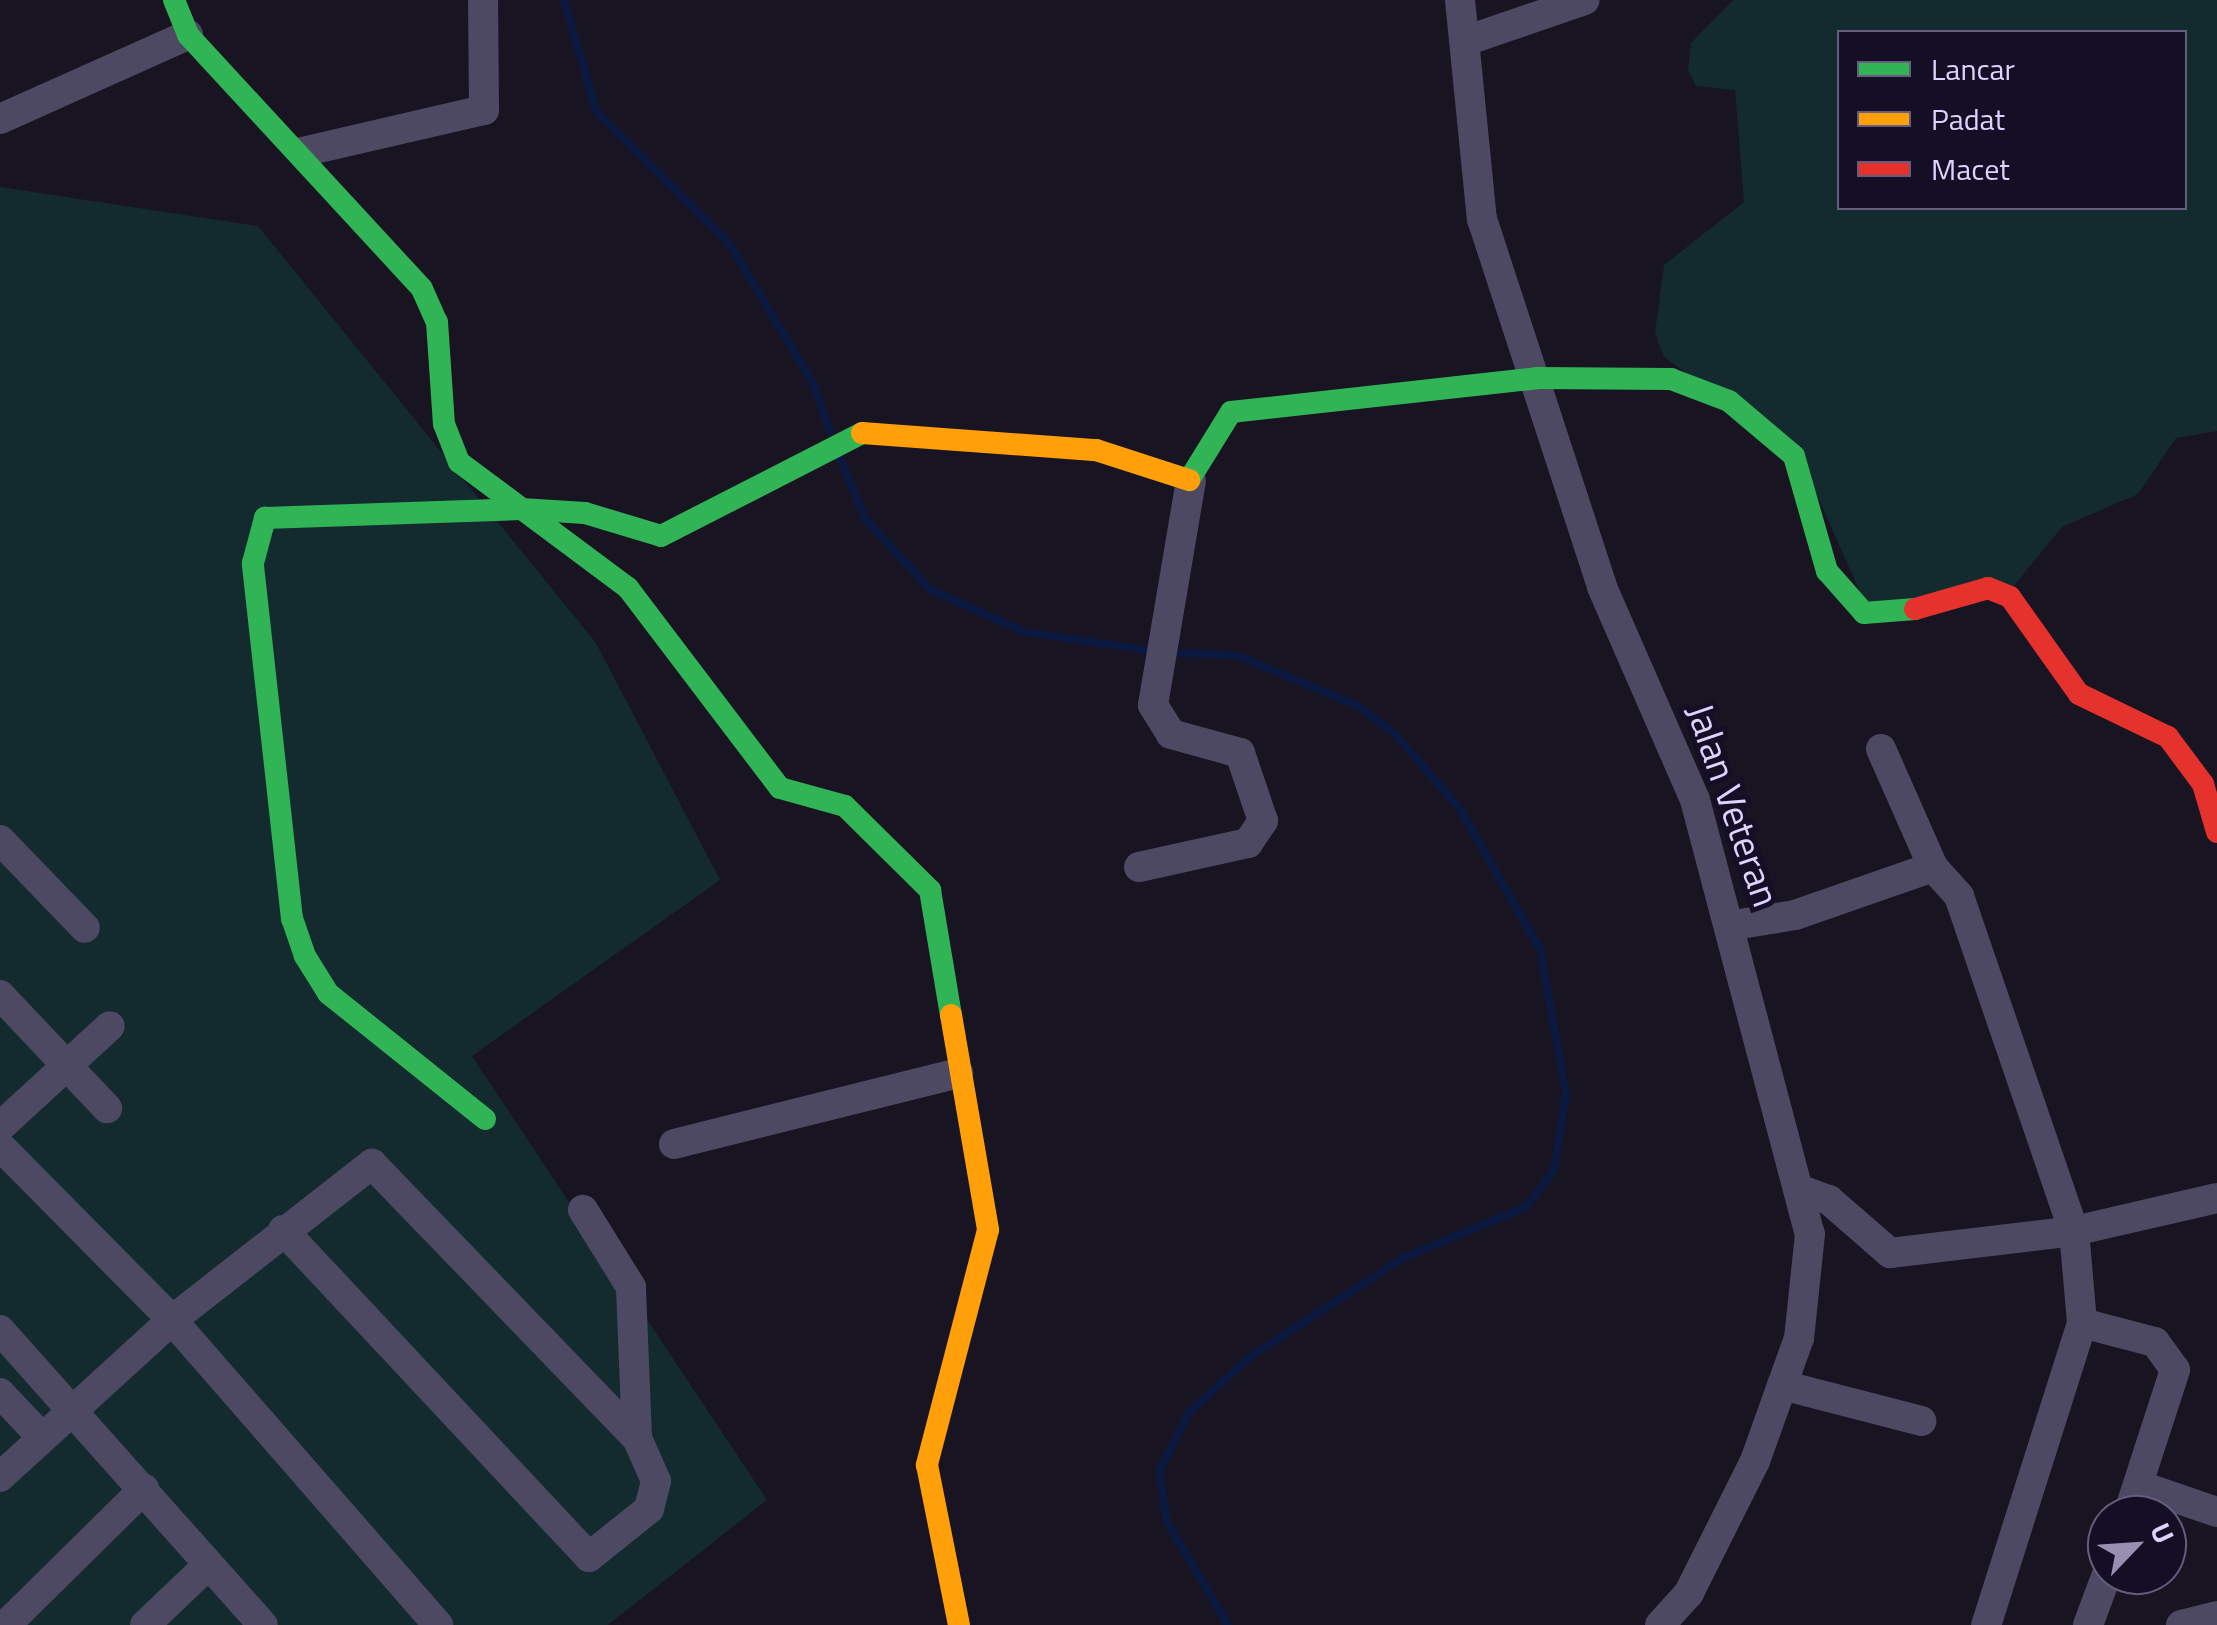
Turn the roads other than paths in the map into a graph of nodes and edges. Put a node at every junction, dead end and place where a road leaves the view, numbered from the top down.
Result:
1 (174, 0) edge
2 (483, 0) edge
3 (1460, 0) edge
4 (1586, 0) edge
5 (188, 36) junction
6 (1470, 39) junction
7 (0, 119) edge
8 (302, 152) junction
9 (1537, 378) junction
10 (1191, 481) junction
11 (522, 509) junction
12 (1880, 749) dead end
13 (2217, 832) edge
14 (0, 840) edge
15 (1933, 867) junction
16 (1140, 868) dead end
17 (1734, 925) junction
18 (85, 928) dead end
19 (0, 995) edge
20 (110, 1026) dead end
21 (67, 1066) junction
22 (958, 1073) junction
23 (107, 1108) dead end
24 (484, 1119) dead end
25 (0, 1127) edge
26 (674, 1144) dead end
27 (0, 1146) edge
28 (1804, 1191) junction
29 (2217, 1198) edge
30 (583, 1210) dead end
31 (282, 1230) junction
32 (2074, 1231) junction
33 (172, 1320) junction
34 (2082, 1323) junction
35 (0, 1330) edge
36 (1782, 1385) junction
37 (0, 1393) edge
38 (71, 1406) junction
39 (1921, 1421) dead end
40 (41, 1436) junction
41 (636, 1438) junction
42 (0, 1477) edge
43 (2138, 1485) junction
44 (144, 1489) junction
45 (2135, 1495) edge
46 (2217, 1512) edge
47 (209, 1564) junction
48 (2099, 1595) edge
49 (6, 1625) edge
50 (145, 1625) edge
51 (263, 1625) edge
52 (438, 1625) edge
53 (959, 1625) edge
54 (1660, 1625) edge
55 (1986, 1625) edge
56 (2088, 1625) edge

1 - 5 street
2 - 8 street
3 - 6 street, Jalan Veteran
4 - 6 street
5 - 7 street
5 - 8 street
6 - 9 street, Jalan Veteran
8 - 11 street
9 - 10 street
9 - 13 street
9 - 17 street, Jalan Veteran
10 - 11 street
10 - 16 street
11 - 22 street
11 - 24 street
12 - 15 street
14 - 18 street
15 - 17 street
15 - 32 street
17 - 28 street, Jalan Veteran
19 - 21 street
20 - 21 street
21 - 23 street
21 - 25 street
22 - 26 street
22 - 53 street
27 - 33 street
28 - 32 street
28 - 36 street, Jalan Veteran
29 - 32 street
30 - 41 street
31 - 33 street
31 - 41 street
31 - 41 street
32 - 34 street
33 - 38 street
33 - 52 street
34 - 43 street
34 - 55 street
35 - 38 street
36 - 39 street
36 - 54 street, Jalan Veteran
37 - 40 street
38 - 40 street
38 - 44 street
40 - 42 street
43 - 45 street
43 - 46 street
44 - 47 street
44 - 49 street
47 - 50 street
47 - 51 street
48 - 56 street

